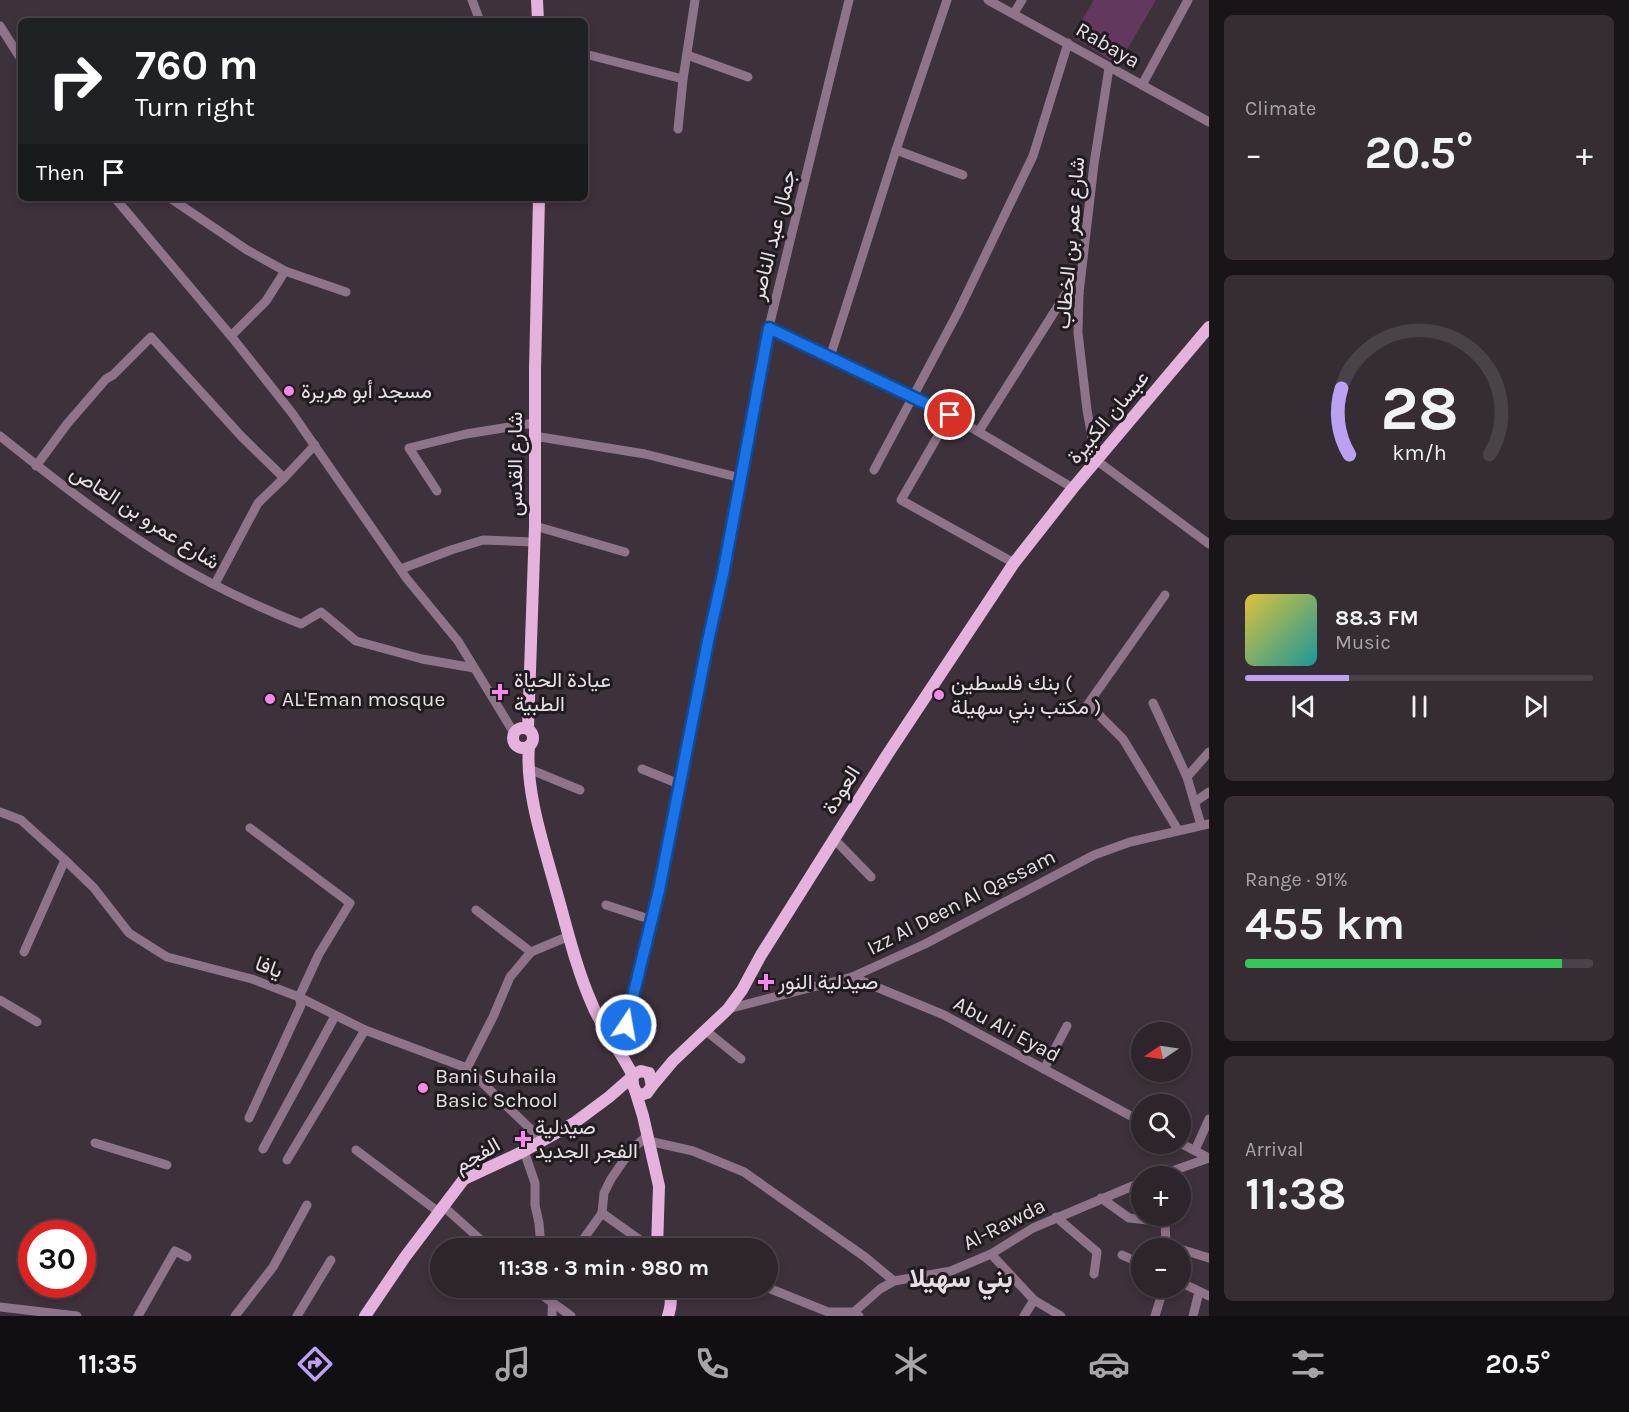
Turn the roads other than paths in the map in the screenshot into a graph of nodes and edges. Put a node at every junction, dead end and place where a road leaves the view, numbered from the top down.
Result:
1 (472, 0) edge
2 (537, 0) edge
3 (695, 0) edge
4 (849, 0) edge
5 (947, 0) edge
6 (988, 0) edge
7 (1022, 0) edge
8 (1188, 0) edge
9 (1014, 13) junction
10 (479, 18) edge
11 (538, 18) edge
12 (0, 26) edge
13 (1068, 43) junction
14 (18, 54) edge
15 (588, 55) edge
16 (687, 55) junction
17 (1109, 68) junction
18 (748, 77) dead end
19 (683, 79) junction
20 (1142, 85) junction
21 (1209, 122) edge
22 (678, 129) dead end
23 (896, 150) junction
24 (963, 175) dead end
25 (118, 201) edge
26 (174, 201) edge
27 (539, 201) edge
28 (285, 271) junction
29 (346, 292) dead end
30 (1079, 293) junction
31 (1209, 327) edge
32 (769, 328) junction
33 (231, 336) junction
34 (830, 357) junction
35 (913, 397) junction
36 (950, 415) junction
37 (534, 430) junction
38 (979, 431) junction
39 (0, 436) edge
40 (315, 445) junction
41 (1096, 460) junction
42 (36, 466) junction
43 (874, 470) dead end
44 (284, 477) junction
45 (741, 478) junction
46 (1073, 488) junction
47 (437, 490) dead end
48 (535, 526) junction
49 (1038, 533) joint
50 (534, 542) junction
51 (1209, 544) edge
52 (625, 552) dead end
53 (1014, 563) junction
54 (401, 569) junction
55 (215, 584) junction
56 (1165, 596) dead end
57 (474, 668) junction
58 (1153, 703) dead end
59 (528, 729) junction
60 (514, 733) junction
61 (524, 746) junction
62 (1209, 752) edge
63 (529, 769) junction
64 (642, 769) dead end
65 (1187, 777) junction
66 (679, 783) junction
67 (580, 790) dead end
68 (1209, 792) edge
69 (1195, 802) junction
70 (0, 812) edge
71 (1205, 825) edge
72 (250, 828) dead end
73 (1178, 830) junction
74 (834, 838) junction
75 (65, 860) junction
76 (871, 877) dead end
77 (606, 905) dead end
78 (476, 910) dead end
79 (652, 920) junction
80 (569, 941) junction
81 (24, 952) dead end
82 (531, 952) junction
83 (852, 977) junction
84 (299, 997) junction
85 (0, 1000) edge
86 (728, 1009) junction
87 (335, 1016) junction
88 (37, 1022) dead end
89 (1067, 1026) dead end
90 (365, 1030) junction
91 (705, 1030) junction
92 (613, 1039) junction
93 (741, 1059) dead end
94 (673, 1061) junction
95 (466, 1068) junction
96 (1044, 1069) junction
97 (637, 1079) junction
98 (652, 1088) junction
99 (643, 1116) junction
100 (1131, 1116) edge
101 (249, 1118) dead end
102 (1209, 1119) edge
103 (649, 1136) junction
104 (542, 1140) junction
105 (95, 1143) dead end
106 (1191, 1148) edge
107 (263, 1149) dead end
108 (356, 1150) dead end
109 (1195, 1150) junction
110 (524, 1151) junction
111 (1209, 1158) edge
112 (287, 1160) dead end
113 (166, 1165) dead end
114 (1186, 1166) edge
115 (1131, 1186) edge
116 (1101, 1198) junction
117 (307, 1205) dead end
118 (442, 1210) junction
119 (602, 1213) junction
120 (1056, 1217) junction
121 (477, 1238) edge
122 (540, 1238) edge
123 (584, 1238) edge
124 (637, 1238) edge
125 (659, 1238) edge
126 (1166, 1238) edge
127 (1191, 1253) edge
128 (991, 1254) junction
129 (1122, 1256) dead end
130 (187, 1257) dead end
131 (1209, 1258) edge
132 (331, 1260) dead end
133 (1131, 1260) edge
134 (1094, 1274) dead end
135 (894, 1281) junction
136 (1191, 1288) edge
137 (778, 1292) edge
138 (1199, 1292) junction
139 (1209, 1296) edge
140 (545, 1298) edge
141 (553, 1298) edge
142 (671, 1298) edge
143 (674, 1298) edge
144 (1161, 1298) edge
145 (1034, 1300) junction
146 (553, 1304) junction
147 (0, 1307) edge
148 (856, 1314) edge
149 (77, 1316) edge
150 (138, 1316) edge
151 (235, 1316) edge
152 (297, 1316) edge
153 (365, 1316) edge
154 (552, 1316) edge
155 (571, 1316) edge
156 (668, 1316) edge
157 (673, 1316) edge
158 (1024, 1316) edge
159 (1061, 1316) edge
160 (1155, 1316) edge
161 (1194, 1316) edge

1 - 10 street
2 - 11 main road
3 - 16 street
4 - 32 street, جمال عبد الناصر
5 - 23 street
6 - 9 street, Rabaya
7 - 9 street
8 - 20 street
9 - 13 street, Rabaya
12 - 14 street
13 - 17 street, Rabaya
13 - 35 street
15 - 19 street
16 - 18 street
16 - 19 street
17 - 20 street, Rabaya
17 - 30 street, شارع عمر بن الخطاب
19 - 22 street
20 - 21 street, Rabaya
23 - 24 street
23 - 34 street
25 - 33 street
26 - 28 street
27 - 37 main road, شارع القدس
28 - 29 street
28 - 33 street
30 - 38 street
30 - 41 street, شارع عمر بن الخطاب
31 - 41 main road, عبسان الكبيرة
32 - 34 street
32 - 45 street, جمال عبد الناصر
33 - 40 street
34 - 35 street
35 - 36 street
35 - 43 street
36 - 38 street
36 - 53 street
37 - 45 street
37 - 47 street
37 - 48 main road, شارع القدس
38 - 46 street
39 - 42 street, شارع عمرو بن العاص
40 - 44 street
40 - 54 street
41 - 46 main road, عبسان الكبيرة
41 - 51 street
42 - 44 street
42 - 55 street, شارع عمرو بن العاص
44 - 55 street
45 - 66 street, جمال عبد الناصر
46 - 49 main road, عبسان الكبيرة
48 - 50 main road, شارع القدس
48 - 52 street
49 - 53 main road, العودة
50 - 54 street
50 - 59 main road, شارع القدس
53 - 74 main road, العودة
54 - 57 street
55 - 57 street, شارع عمرو بن العاص
56 - 73 street
57 - 60 street
58 - 65 street
59 - 60 main road
59 - 61 main road
60 - 61 main road
61 - 63 main road
61 - 80 main road
62 - 65 street
63 - 67 street
63 - 80 main road
64 - 66 street
65 - 69 street
66 - 79 street, جمال عبد الناصر
68 - 69 street
69 - 71 street
70 - 75 street, يافا
71 - 73 street, Izz Al Deen Al Qassam
72 - 84 street
73 - 83 street, Izz Al Deen Al Qassam
74 - 76 street
74 - 86 main road, العودة
75 - 81 street
75 - 84 street, يافا
77 - 79 street
78 - 82 street
79 - 92 street, جمال عبد الناصر
80 - 82 street
80 - 92 main road
82 - 95 street
83 - 86 street, Izz Al Deen Al Qassam
83 - 96 street, Abu Ali Eyad
84 - 87 street, يافا
84 - 101 street
85 - 88 street
86 - 91 main road, العودة
87 - 90 street, يافا
87 - 107 street
89 - 96 street
90 - 95 street, يافا
90 - 112 street
91 - 93 street
91 - 94 main road, العودة
92 - 97 main road
94 - 97 main road, العودة
94 - 98 main road, العودة
95 - 104 street, يافا
96 - 100 street, Abu Ali Eyad
97 - 98 main road
97 - 98 main road
97 - 99 main road
97 - 104 main road, الفجم
98 - 99 main road
99 - 103 main road
102 - 109 street
103 - 119 street
103 - 125 main road
103 - 135 street
104 - 110 main road, الفجم
105 - 113 street
106 - 109 street
108 - 118 street
109 - 111 street
110 - 118 main road, الفجم
110 - 122 street
111 - 114 street
115 - 116 street, Al-Rawda
116 - 120 street, Al-Rawda
116 - 126 street
117 - 151 street
118 - 121 street
118 - 153 main road, الفجم
119 - 123 street
119 - 124 street
120 - 128 street, Al-Rawda
120 - 134 street
127 - 131 street
128 - 135 street, Al-Rawda
128 - 145 street
129 - 133 street
130 - 150 street
132 - 152 street
135 - 148 street, Al-Rawda
136 - 138 street
137 - 148 street
138 - 139 street
138 - 161 street
140 - 146 street
141 - 146 street
142 - 156 main road
143 - 157 main road
144 - 160 street
145 - 158 street
145 - 159 street
146 - 154 street
146 - 155 street
147 - 149 street

